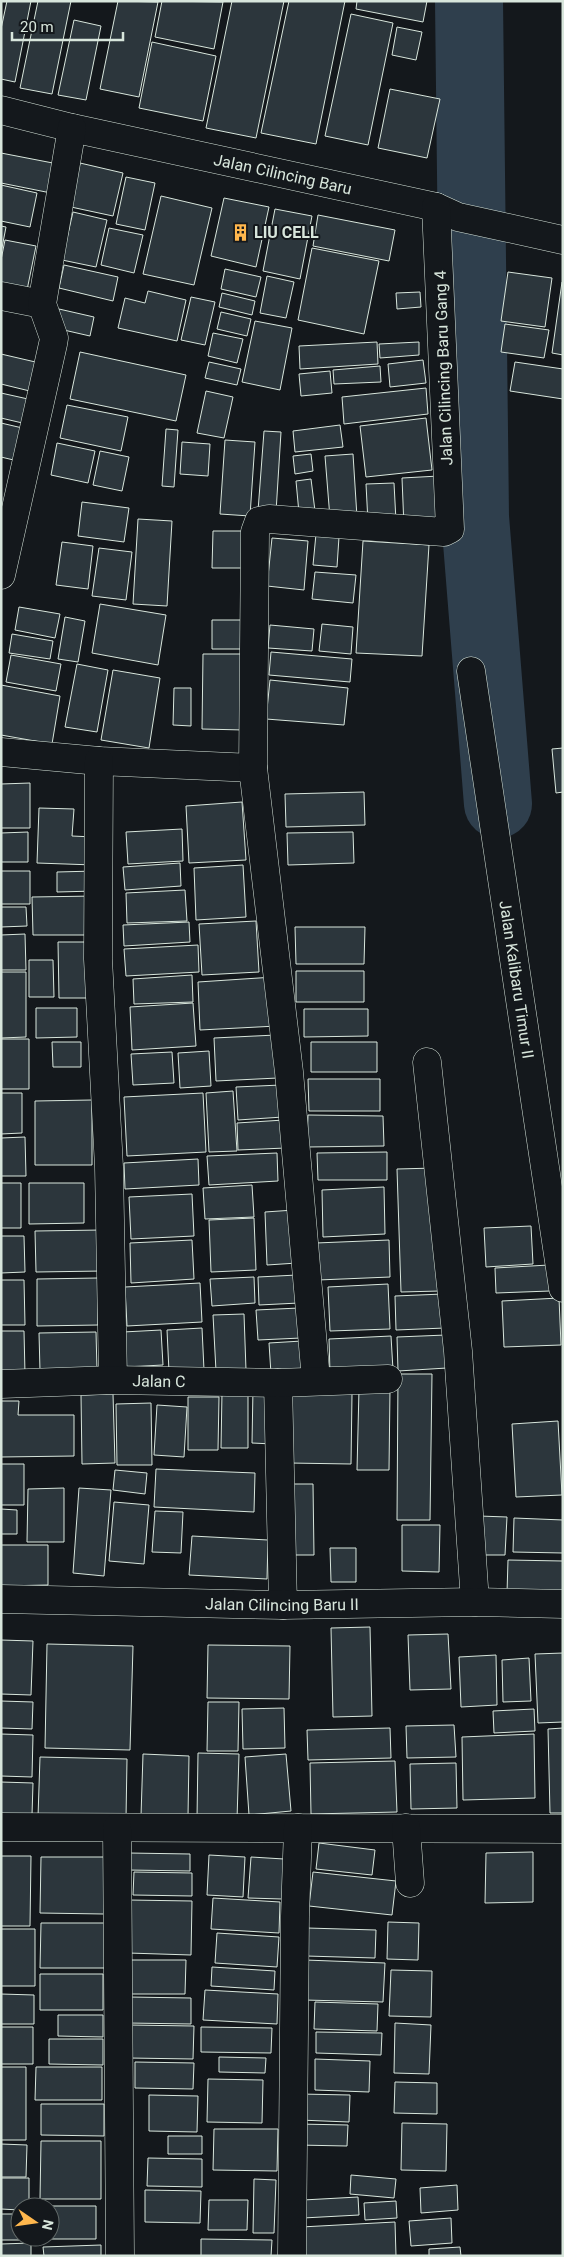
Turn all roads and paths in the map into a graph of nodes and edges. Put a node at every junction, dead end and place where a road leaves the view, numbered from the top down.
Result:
1 (1, 110) edge
2 (72, 128) junction
3 (447, 212) junction
4 (563, 240) edge
5 (1, 296) edge
6 (42, 304) junction
7 (1, 576) edge
8 (471, 671) dead end
9 (1, 752) edge
10 (99, 761) junction
11 (253, 768) junction
12 (427, 1062) dead end
13 (563, 1288) edge
14 (388, 1379) dead end
15 (113, 1380) junction
16 (316, 1380) junction
17 (278, 1383) junction
18 (1, 1384) edge
19 (1, 1599) edge
20 (475, 1602) junction
21 (563, 1604) edge
22 (283, 1605) junction
23 (1, 1827) edge
24 (117, 1828) junction
25 (298, 1828) junction
26 (406, 1828) junction
27 (563, 1829) edge
28 (410, 1883) dead end
29 (120, 2256) edge
30 (292, 2256) edge

1 - 2 street, Jalan Cilincing Baru
2 - 3 street, Jalan Cilincing Baru
2 - 6 street
3 - 4 street, Jalan Cilincing Baru
3 - 11 street, Jalan Cilincing Baru Gang 4
5 - 6 street
6 - 7 street
8 - 13 street, Jalan Kalibaru Timur II
9 - 10 street
10 - 11 street
10 - 15 street
11 - 16 street
12 - 20 street
14 - 16 street, Jalan C
15 - 17 street, Jalan C
15 - 18 street, Jalan C
16 - 17 street, Jalan C
17 - 22 street
19 - 22 street, Jalan Cilincing Baru II
20 - 21 street, Jalan Cilincing Baru II
20 - 22 street, Jalan Cilincing Baru II
23 - 24 street
24 - 25 street
24 - 29 street
25 - 26 street
25 - 30 street
26 - 27 street
26 - 28 street

